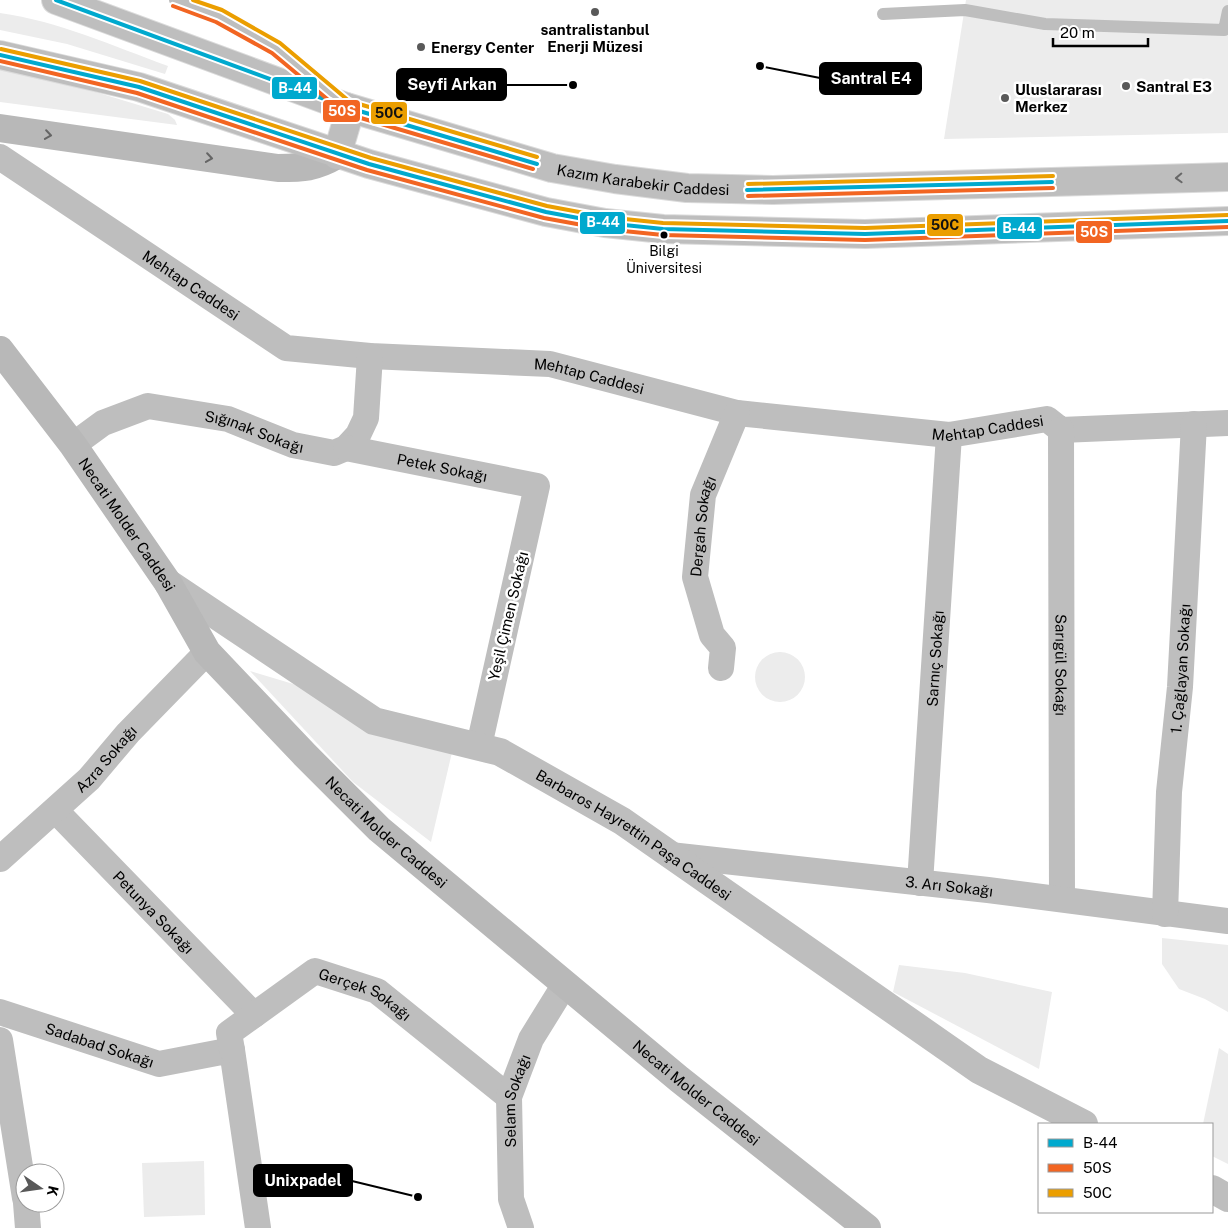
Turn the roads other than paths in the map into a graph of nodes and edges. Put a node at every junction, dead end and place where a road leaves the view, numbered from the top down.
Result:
1 (58, 0) edge
2 (175, 0) edge
3 (966, 5) edge
4 (1228, 11) edge
5 (883, 14) dead end
6 (0, 55) edge
7 (346, 107) junction
8 (0, 128) edge
9 (337, 154) junction
10 (0, 157) edge
11 (1228, 177) edge
12 (1228, 221) edge
13 (0, 350) edge
14 (370, 356) junction
15 (737, 413) junction
16 (1228, 423) edge
17 (1194, 424) junction
18 (1061, 430) junction
19 (949, 435) junction
20 (73, 445) junction
21 (346, 448) junction
22 (537, 486) joint
23 (168, 583) junction
24 (207, 652) junction
25 (721, 668) dead end
26 (479, 746) junction
27 (55, 810) junction
28 (670, 855) junction
29 (0, 859) edge
30 (920, 883) junction
31 (1062, 899) junction
32 (1165, 914) junction
33 (1228, 921) edge
34 (565, 984) junction
35 (0, 1012) edge
36 (254, 1015) junction
37 (0, 1040) edge
38 (232, 1050) junction
39 (509, 1097) junction
40 (1082, 1123) edge
41 (19, 1163) edge
42 (1213, 1190) edge
43 (1228, 1198) edge
44 (27, 1213) edge
45 (28, 1228) edge
46 (258, 1228) edge
47 (521, 1228) edge
48 (867, 1228) edge

1 - 7 main road, Kazım Karabekir Caddesi
2 - 7 lane
3 - 4 lane
3 - 5 lane
6 - 9 main road
7 - 9 main road
11 -> 7 main road, Kazım Karabekir Caddesi
8 -> 9 main road
9 - 12 main road
10 - 14 street, Mehtap Caddesi
13 - 20 main road, Necati Molder Caddesi
14 - 15 street, Mehtap Caddesi
14 - 21 street
15 - 19 street, Mehtap Caddesi
15 - 25 street, Dergah Sokağı
16 - 17 street, Mehtap Caddesi
17 - 18 street, Mehtap Caddesi
17 - 32 street, 1. Çağlayan Sokağı
18 - 19 street, Mehtap Caddesi
18 - 31 street, Sarıgül Sokağı
19 - 30 street, Sarnıç Sokağı
20 - 21 street, Sığınak Sokağı
20 - 23 main road, Necati Molder Caddesi
21 - 22 street, Petek Sokağı
22 - 26 street, Yeşil Çimen Sokağı
23 - 24 main road, Necati Molder Caddesi
23 - 26 main road, Barbaros Hayrettin Paşa Caddesi
24 - 27 street, Azra Sokağı
24 - 34 main road, Necati Molder Caddesi
26 - 28 main road, Barbaros Hayrettin Paşa Caddesi
27 - 29 street, Azra Sokağı
27 - 36 street, Petunya Sokağı
28 - 30 street, 3. Arı Sokağı
28 - 40 main road, Barbaros Hayrettin Paşa Caddesi
30 - 31 street, 3. Arı Sokağı
31 - 32 street, 3. Arı Sokağı
32 - 33 street, 3. Arı Sokağı
34 - 39 street, Selam Sokağı
34 - 48 main road, Necati Molder Caddesi
35 - 38 street, Sadabad Sokağı
36 - 38 street, Gerçek Sokağı
36 - 39 street, Gerçek Sokağı
37 - 41 street
38 - 46 street
39 - 47 street, Selam Sokağı
42 - 43 main road
44 - 45 street

